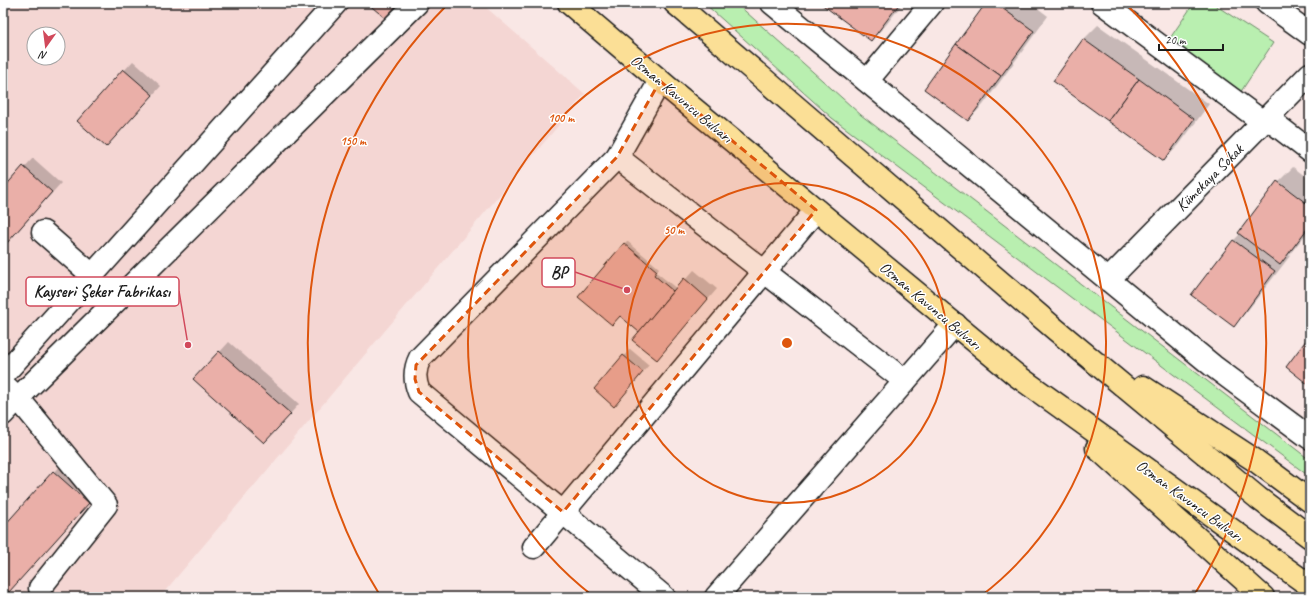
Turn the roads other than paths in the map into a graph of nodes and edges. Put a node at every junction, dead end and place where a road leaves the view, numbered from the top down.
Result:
1 (336, 3) edge
2 (417, 3) edge
3 (569, 3) edge
4 (675, 3) edge
5 (772, 3) edge
6 (1102, 3) edge
7 (1267, 3) edge
8 (929, 4) edge
9 (1310, 34) edge
10 (1310, 74) edge
11 (660, 81) junction
12 (867, 81) junction
13 (1265, 120) junction
14 (1310, 151) edge
15 (618, 157) junction
16 (816, 210) junction
17 (42, 232) dead end
18 (765, 271) junction
19 (92, 275) junction
20 (1108, 280) junction
21 (955, 324) junction
22 (1055, 329) junction
23 (3, 375) edge
24 (1016, 375) junction
25 (905, 380) junction
26 (10, 391) edge
27 (3, 414) edge
28 (1310, 438) edge
29 (1310, 501) edge
30 (563, 512) junction
31 (1310, 537) edge
32 (534, 547) dead end
33 (1310, 586) edge
34 (40, 588) dead end
35 (664, 597) edge
36 (716, 597) edge
37 (1263, 597) edge

1 - 19 street
2 - 26 street
3 - 11 highway, Osman Kavuncu Bulvarı
4 - 22 highway
5 - 12 street
6 - 13 street
7 - 9 street
8 - 12 street
10 - 13 street, Kümekaya Sokak
11 - 15 street
11 - 16 highway, Osman Kavuncu Bulvarı
12 - 20 street
13 - 14 street
13 - 20 street, Kümekaya Sokak
15 - 18 street
15 - 30 street
16 - 18 street
16 - 21 highway, Osman Kavuncu Bulvarı
17 - 19 street
18 - 25 street
18 - 30 street
19 - 23 street
20 - 28 street
21 - 24 highway, Osman Kavuncu Bulvarı
21 - 25 street
22 - 29 highway
22 - 31 highway
24 - 33 highway, Osman Kavuncu Bulvarı
24 - 37 highway
25 - 36 street
26 - 27 street
26 - 34 street
30 - 32 street
30 - 35 street

